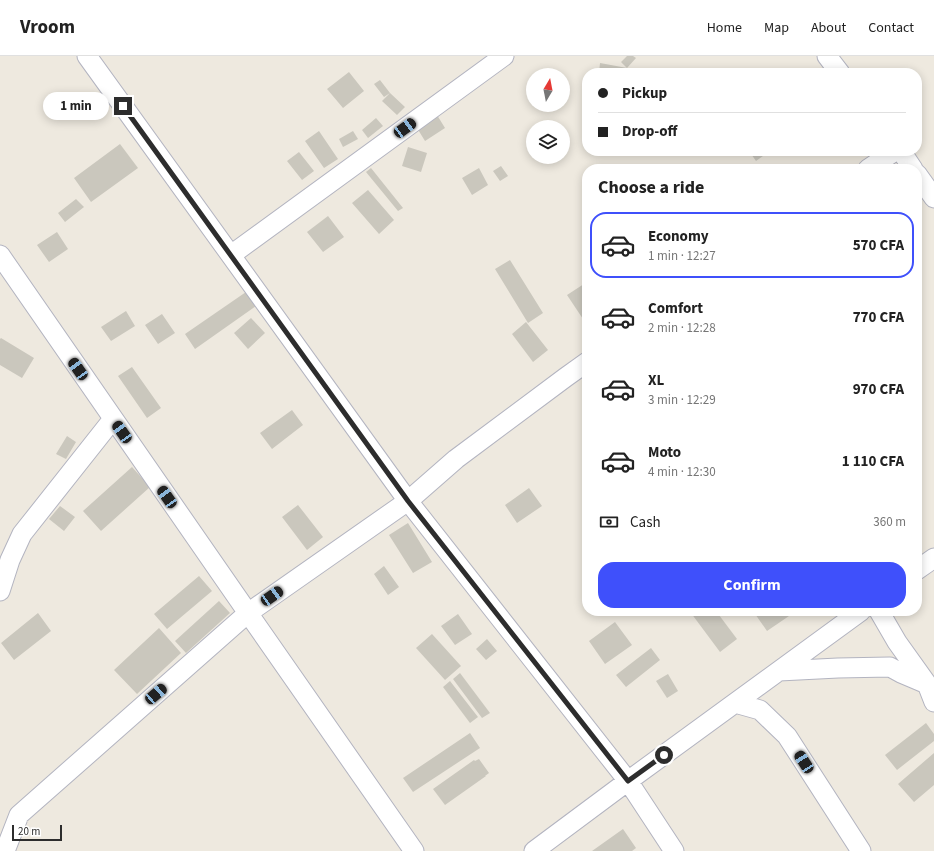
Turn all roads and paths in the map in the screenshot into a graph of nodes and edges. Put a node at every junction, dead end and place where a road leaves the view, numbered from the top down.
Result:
1 (87, 56) edge
2 (504, 56) edge
3 (827, 56) edge
4 (836, 68) edge
5 (888, 156) edge
6 (876, 164) edge
7 (922, 181) edge
8 (934, 198) edge
9 (0, 255) edge
10 (231, 255) junction
11 (582, 366) edge
12 (113, 419) junction
13 (408, 501) junction
14 (934, 558) edge
15 (922, 566) edge
16 (0, 591) edge
17 (248, 613) junction
18 (854, 616) edge
19 (882, 616) edge
20 (779, 671) junction
21 (927, 684) junction
22 (934, 702) edge
23 (735, 703) junction
24 (628, 781) junction
25 (5, 851) edge
26 (414, 851) edge
27 (534, 851) edge
28 (674, 851) edge
29 (861, 851) edge

1 - 10 street
2 - 10 street
3 - 4 street
5 - 6 street
7 - 8 street
9 - 12 street
10 - 13 street
11 - 13 street
12 - 16 street
12 - 17 street
13 - 17 street
13 - 24 street
14 - 15 street
17 - 25 street
17 - 26 street
18 - 20 street
19 - 21 street
20 - 21 street
20 - 23 street
21 - 22 street
23 - 24 street
23 - 29 street
24 - 27 street
24 - 28 street

